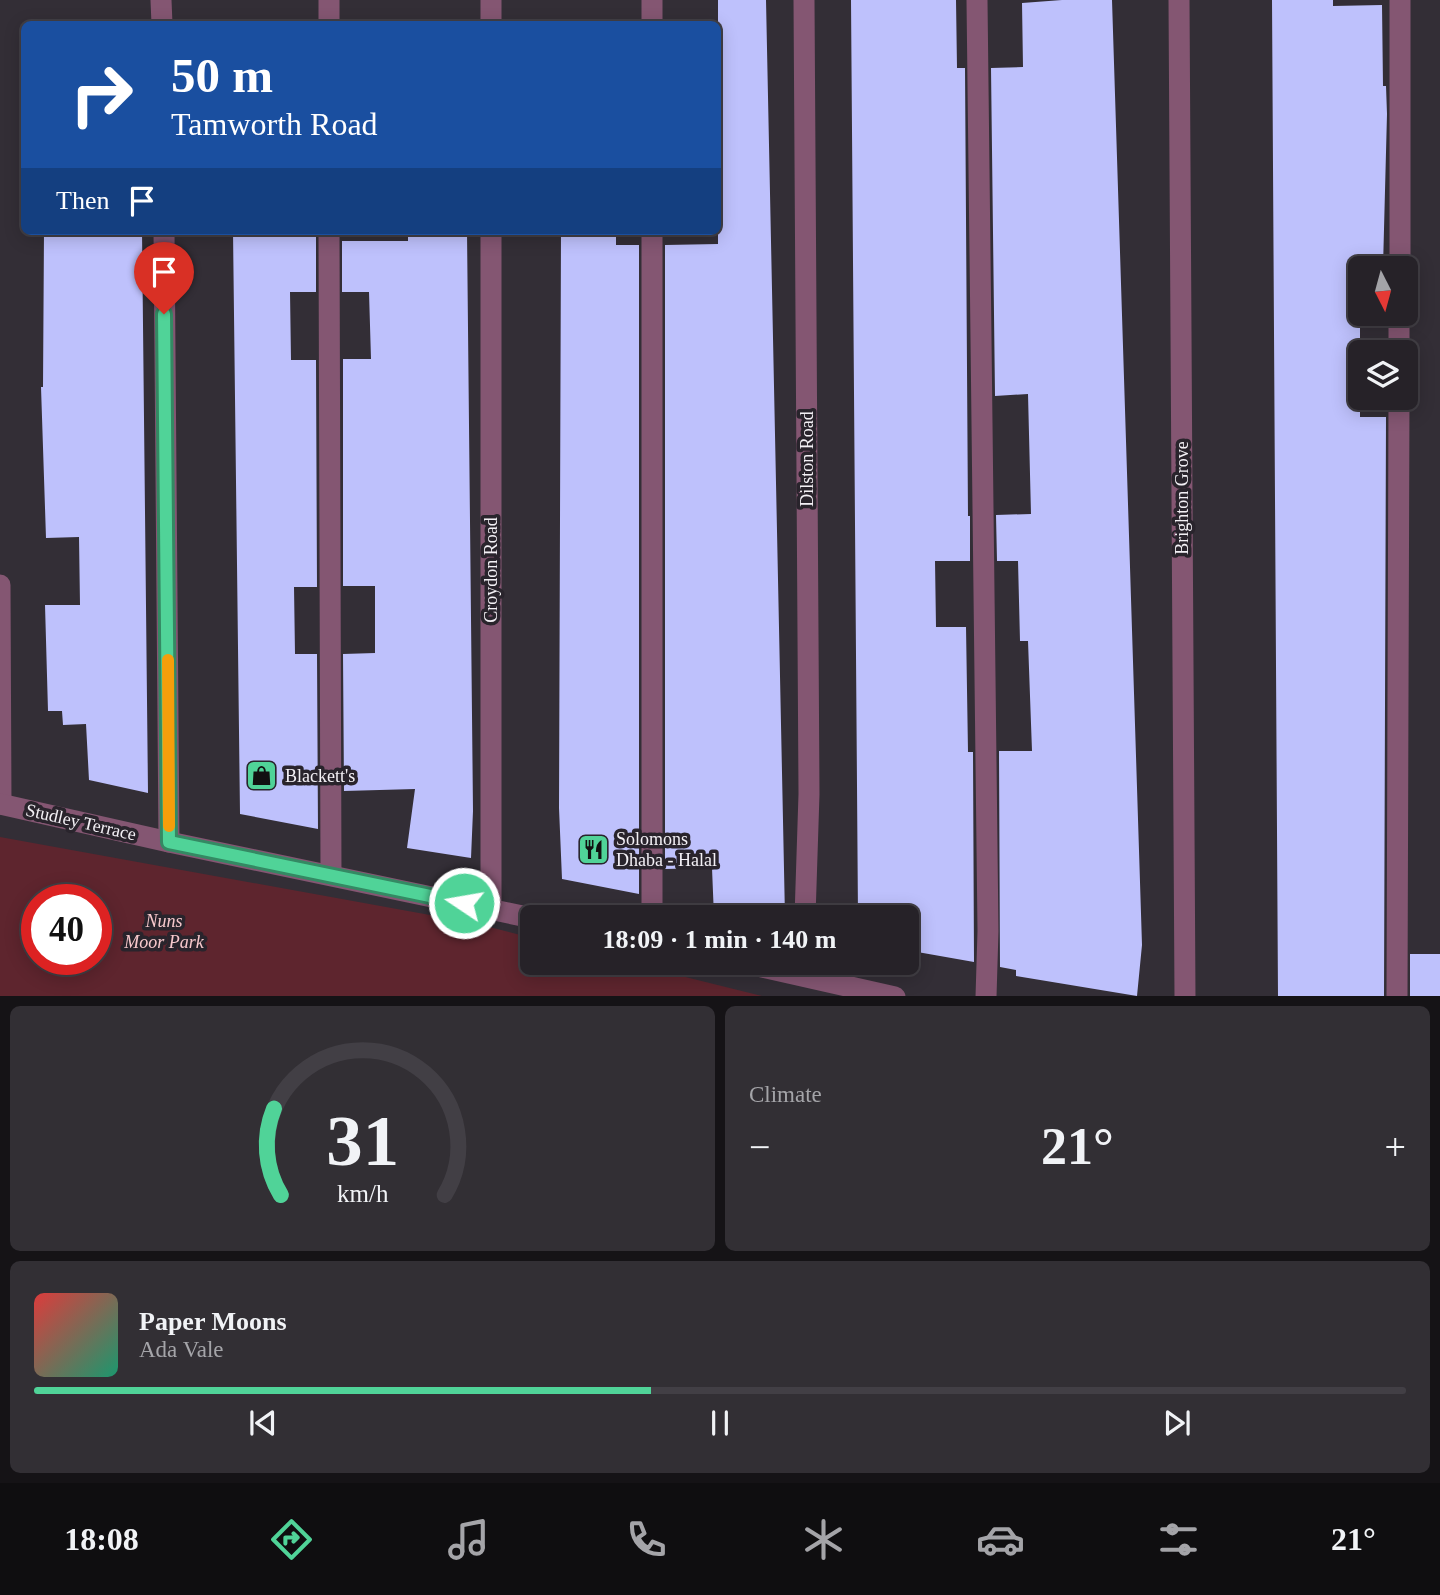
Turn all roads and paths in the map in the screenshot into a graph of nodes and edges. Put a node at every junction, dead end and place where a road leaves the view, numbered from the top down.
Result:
1 (161, 0) edge
2 (329, 0) edge
3 (491, 0) edge
4 (652, 0) edge
5 (804, 0) edge
6 (977, 0) edge
7 (1179, 0) edge
8 (1401, 0) edge
9 (162, 21) edge
10 (329, 21) edge
11 (491, 21) edge
12 (652, 21) edge
13 (164, 235) edge
14 (329, 235) edge
15 (491, 235) edge
16 (652, 235) edge
17 (1399, 256) edge
18 (1399, 410) edge
19 (0, 585) edge
20 (1, 804) edge
21 (169, 842) junction
22 (331, 875) junction
23 (652, 905) edge
24 (805, 905) edge
25 (491, 909) junction
26 (520, 915) edge
27 (824, 975) edge
28 (895, 996) edge
29 (986, 996) edge
30 (1185, 996) edge
31 (1397, 996) edge

1 - 9 street
2 - 10 street
3 - 11 street
4 - 12 street
5 - 24 street, Dilston Road
6 - 29 street
7 - 30 street, Brighton Grove
8 - 17 street
13 - 21 street
14 - 22 street
15 - 25 street, Croydon Road
16 - 23 street
18 - 31 street
19 - 20 street
20 - 21 street, Studley Terrace
21 - 22 street, Studley Terrace
22 - 25 street, Studley Terrace
25 - 26 street, Studley Terrace
27 - 28 street

